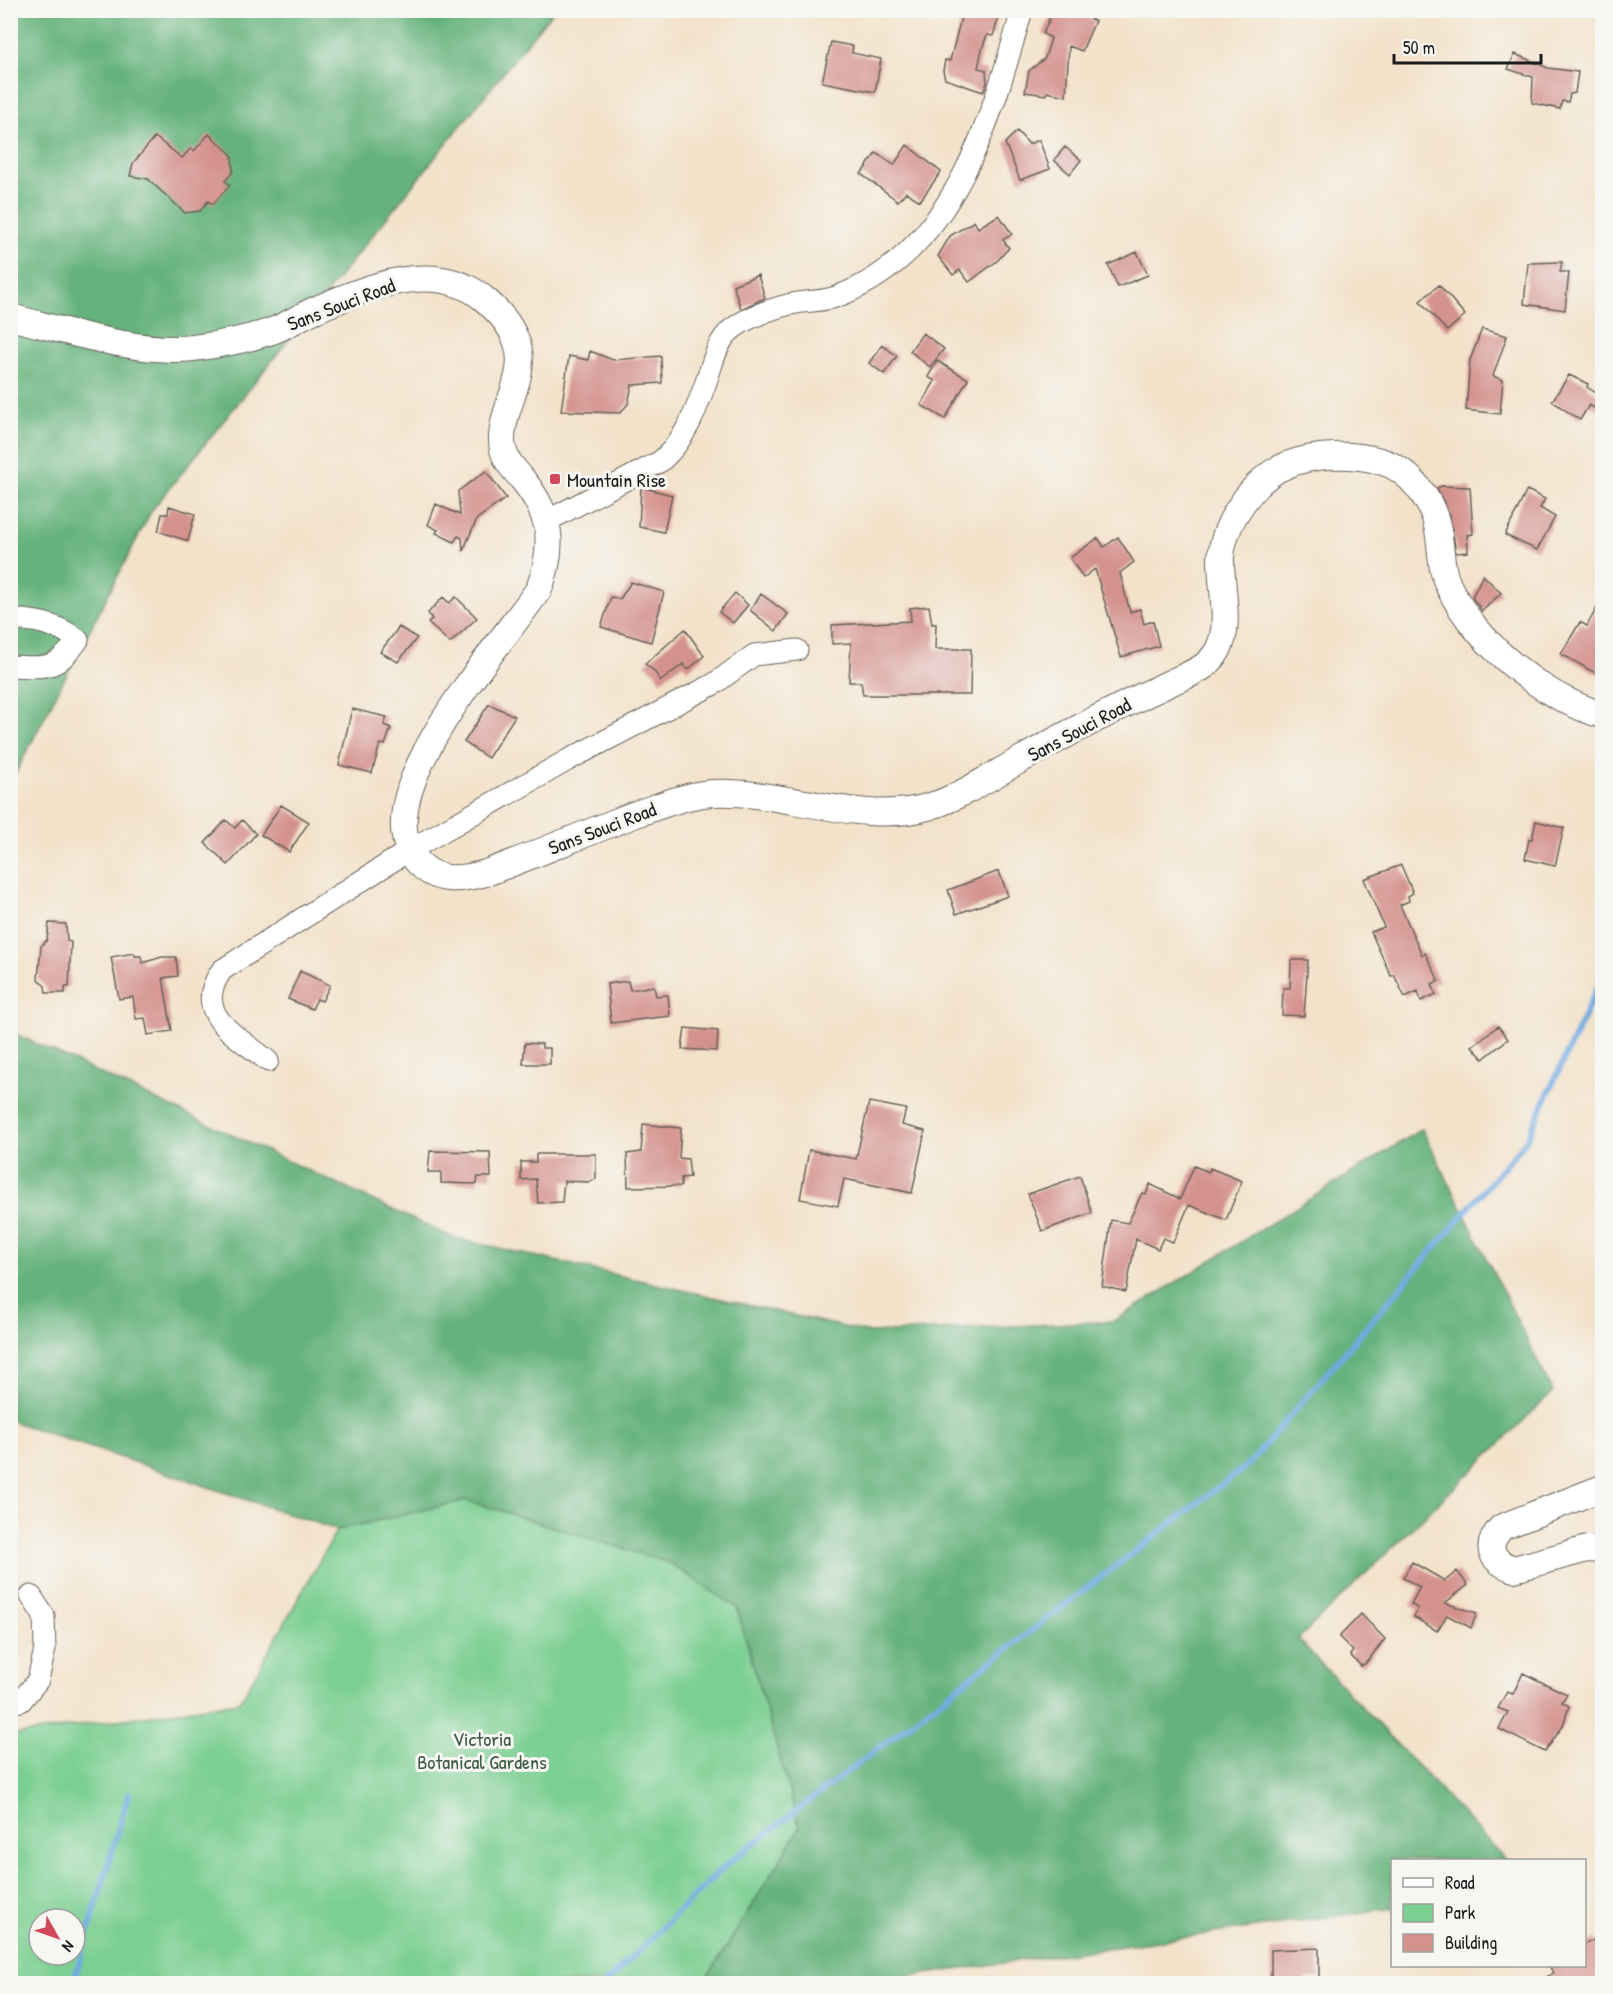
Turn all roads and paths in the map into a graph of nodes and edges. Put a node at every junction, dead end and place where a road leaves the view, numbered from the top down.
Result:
1 (1022, 10) edge
2 (10, 317) edge
3 (547, 522) junction
4 (10, 621) edge
5 (797, 650) dead end
6 (10, 666) edge
7 (1602, 715) edge
8 (408, 851) junction
9 (268, 1061) dead end
10 (1602, 1488) edge
11 (1602, 1550) edge
12 (31, 1596) dead end
13 (10, 1702) edge

1 - 3 street
2 - 3 main road, Sans Souci Road
3 - 8 main road, Sans Souci Road
4 - 6 street
5 - 8 street
7 - 8 main road, Sans Souci Road
8 - 9 street
10 - 11 main road
12 - 13 street

